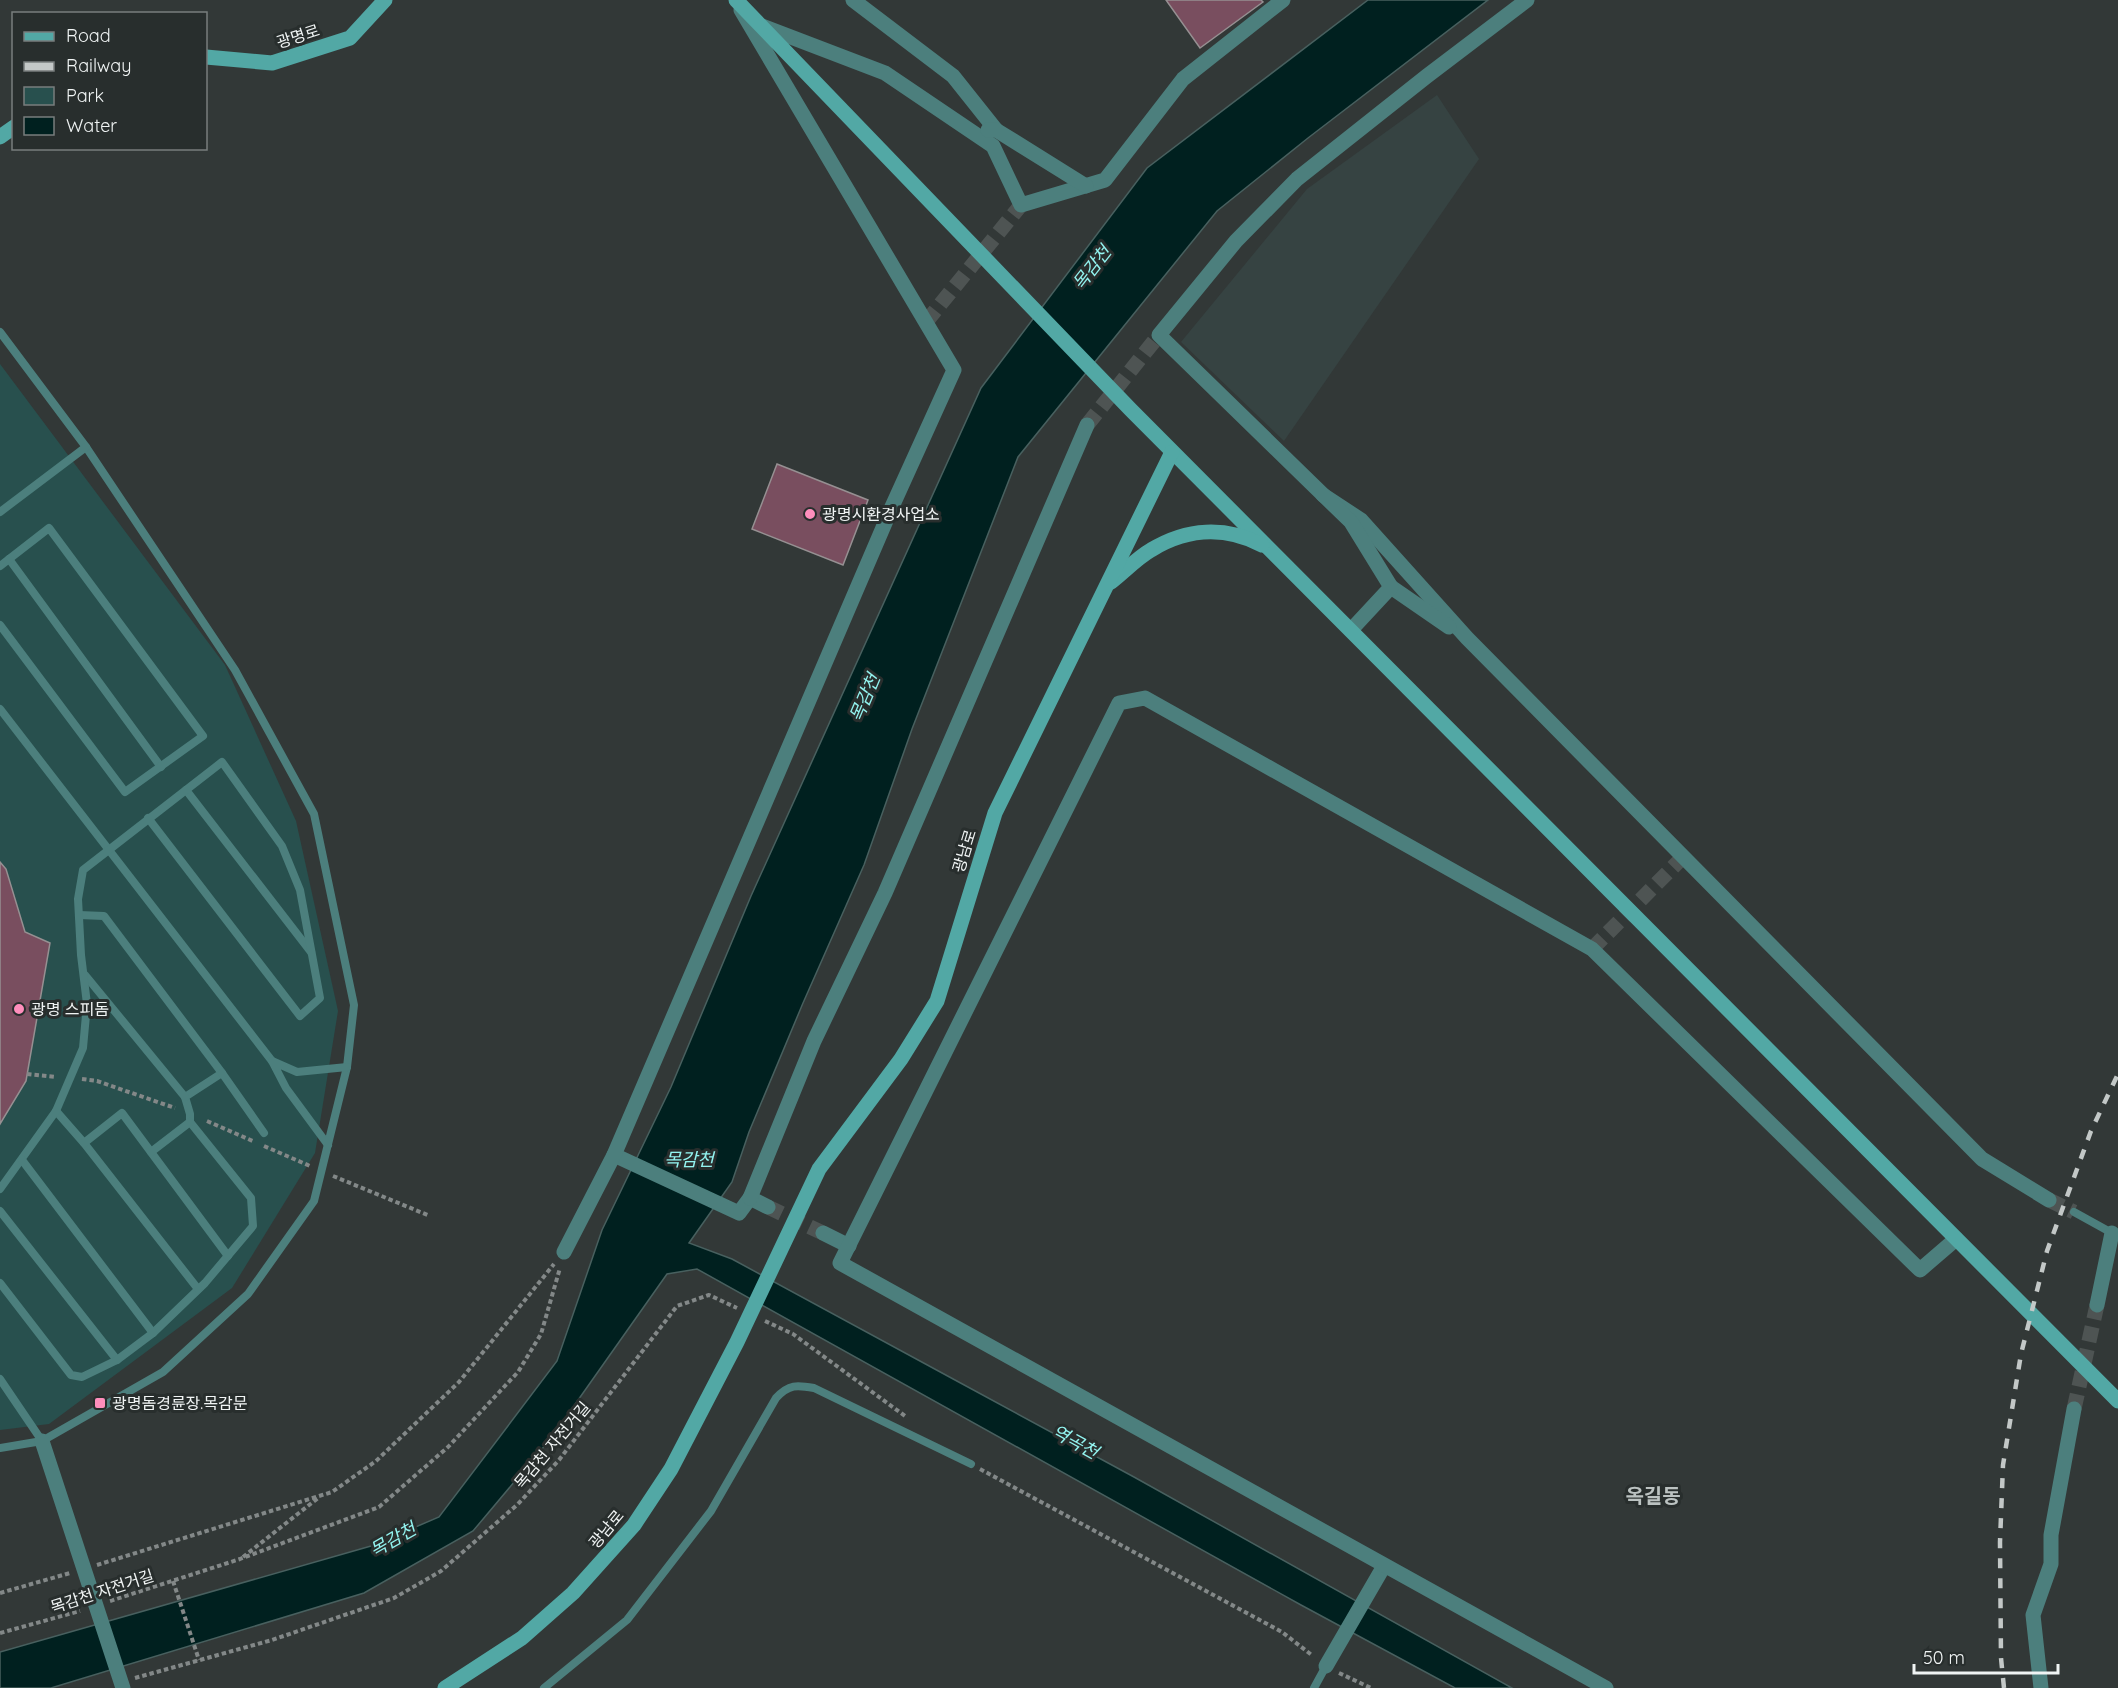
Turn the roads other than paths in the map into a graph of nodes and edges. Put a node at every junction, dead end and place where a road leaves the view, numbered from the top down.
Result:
1 (385, 0) edge
2 (736, 0) edge
3 (853, 0) edge
4 (1283, 0) edge
5 (1527, 0) edge
6 (762, 26) junction
7 (207, 57) edge
8 (996, 130) junction
9 (970, 131) junction
10 (1086, 186) junction
11 (0, 332) edge
12 (1087, 425) tunnel mouth
13 (86, 447) junction
14 (1172, 452) junction
15 (1323, 495) junction
16 (0, 512) edge
17 (1271, 549) junction
18 (9, 560) junction
19 (0, 566) edge
20 (1107, 586) junction
21 (1391, 587) junction
22 (0, 625) edge
23 (1351, 630) junction
24 (1467, 639) junction
25 (0, 709) edge
26 (160, 767) junction
27 (186, 790) junction
28 (148, 818) junction
29 (109, 849) junction
30 (79, 915) junction
31 (312, 953) junction
32 (84, 974) junction
33 (272, 1061) junction
34 (347, 1067) junction
35 (222, 1073) junction
36 (185, 1097) junction
37 (56, 1111) junction
38 (190, 1118) junction
39 (264, 1132) dead end
40 (84, 1143) junction
41 (328, 1145) junction
42 (151, 1152) junction
43 (614, 1155) junction
44 (22, 1160) junction
45 (0, 1190) edge
46 (750, 1198) junction
47 (2049, 1200) tunnel mouth
48 (768, 1207) tunnel mouth
49 (0, 1211) edge
50 (2074, 1212) tunnel mouth
51 (823, 1233) tunnel mouth
52 (2115, 1235) edge
53 (1956, 1239) junction
54 (849, 1246) junction
55 (564, 1252) road end
56 (228, 1256) junction
57 (0, 1283) edge
58 (198, 1289) junction
59 (2097, 1305) tunnel mouth
60 (153, 1333) junction
61 (117, 1360) junction
62 (0, 1379) edge
63 (2118, 1401) edge
64 (2074, 1409) tunnel mouth
65 (42, 1441) junction
66 (0, 1448) edge
67 (971, 1464) road end
68 (1384, 1566) junction
69 (1326, 1666) joint
70 (127, 1683) edge
71 (445, 1688) edge
72 (544, 1688) edge
73 (1314, 1688) edge
74 (1606, 1688) edge
75 (2041, 1688) edge

1 - 7 main road, 광명로
2 - 6 main road
2 - 43 street
3 - 8 street
4 - 10 street
5 - 15 street
6 - 9 street
6 - 14 main road
8 - 9 street
8 - 10 street
9 - 10 street
11 - 13 lane
12 - 46 street
13 - 16 lane
13 - 34 lane
14 - 17 main road
14 - 20 main road, 광남로
15 - 21 street
15 - 24 street
17 - 20 main road
17 - 23 main road
18 - 19 lane
18 - 26 lane
18 - 26 lane
20 - 71 main road, 광남로
21 - 23 street
21 - 24 street
22 - 26 lane
23 - 53 main road
24 - 47 street
25 - 29 lane
27 - 28 lane
27 - 31 lane
27 - 31 lane
28 - 29 lane
28 - 31 lane
29 - 30 lane
29 - 33 lane
30 - 32 lane
30 - 35 lane
32 - 36 lane
32 - 37 lane
33 - 34 lane
33 - 41 lane
34 - 41 lane
35 - 36 lane
35 - 39 lane
36 - 38 lane
37 - 40 lane
37 - 44 lane
38 - 42 lane
38 - 56 lane
40 - 42 lane
40 - 58 lane
41 - 65 lane
42 - 56 lane
43 - 46 street
43 - 55 street
44 - 45 lane
44 - 60 lane
46 - 48 street
49 - 61 lane
50 - 52 lane
51 - 54 street
52 - 59 street
53 - 54 street
53 - 63 main road
54 - 68 street
56 - 58 lane
57 - 61 lane
58 - 60 lane
60 - 61 lane
62 - 65 lane
64 - 75 street
65 - 66 lane
65 - 70 street
67 - 72 lane
68 - 69 street
68 - 74 street
69 - 73 lane

